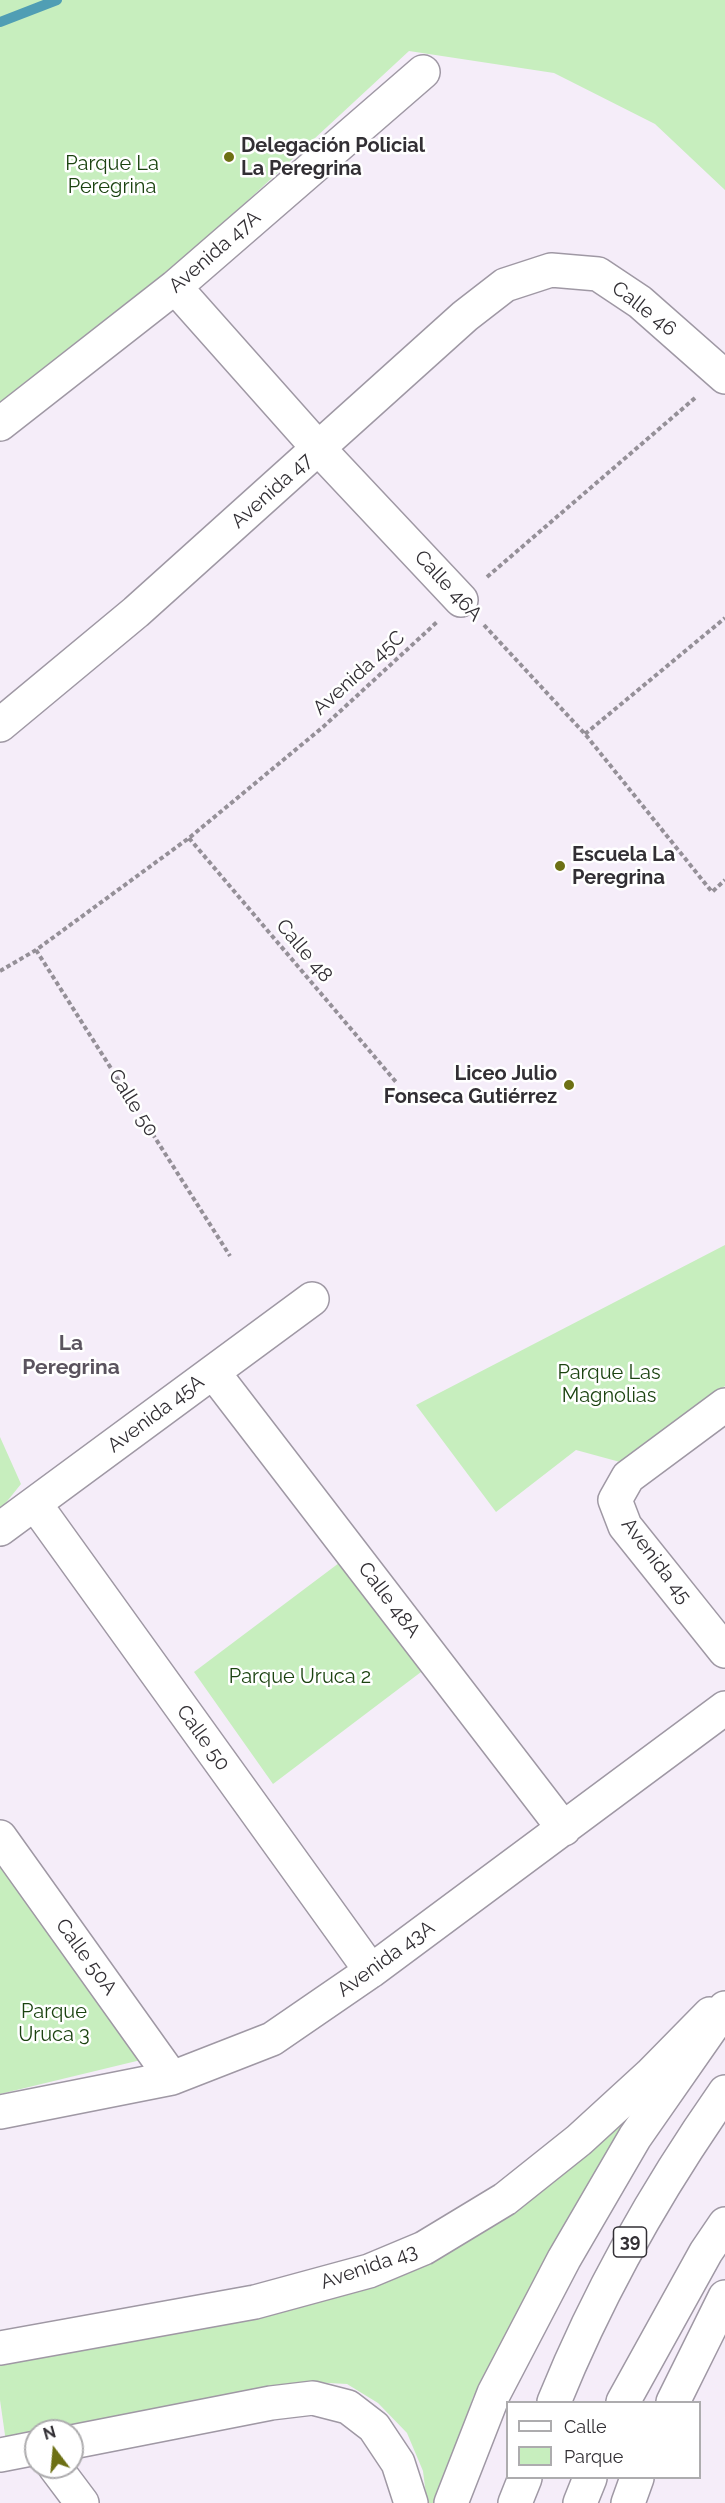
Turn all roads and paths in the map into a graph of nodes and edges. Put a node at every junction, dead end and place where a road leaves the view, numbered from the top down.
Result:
1 (423, 72) dead end
2 (551, 270) joint
3 (175, 287) junction
4 (723, 376) edge
5 (0, 424) edge
6 (319, 449) junction
7 (461, 600) junction
8 (725, 618) edge
9 (0, 725) edge
10 (585, 734) junction
11 (189, 838) junction
12 (725, 880) edge
13 (36, 950) junction
14 (0, 971) edge
15 (396, 1083) dead end
16 (230, 1256) dead end
17 (312, 1299) dead end
18 (213, 1372) junction
19 (725, 1405) edge
20 (35, 1504) junction
21 (0, 1529) edge
22 (725, 1651) edge
23 (725, 1708) edge
24 (564, 1829) junction
25 (0, 1837) edge
26 (371, 1971) junction
27 (725, 1999) edge
28 (725, 2008) edge
29 (172, 2078) junction
30 (725, 2092) edge
31 (0, 2112) edge
32 (725, 2224) edge
33 (725, 2297) edge
34 (0, 2348) edge
35 (555, 2401) edge
36 (624, 2401) edge
37 (674, 2401) edge
38 (84, 2440) edge
39 (24, 2450) edge
40 (0, 2455) edge
41 (64, 2479) edge
42 (525, 2479) edge
43 (590, 2479) edge
44 (82, 2503) edge
45 (411, 2503) edge
46 (451, 2503) edge
47 (514, 2503) edge
48 (580, 2503) edge

1 - 3 main road, Avenida 47A
2 - 4 main road, Calle 46
2 - 6 main road, Avenida 47
3 - 5 main road, Avenida 47A
3 - 6 main road, Calle 46A
4 - 7 path, Avenida 45C
6 - 7 main road, Calle 46A
6 - 9 main road, Avenida 47
7 - 10 path, Calle 46A
7 - 11 path, Avenida 45C
8 - 10 path
10 - 12 path, Calle 46A
11 - 13 path, Avenida 45C
11 - 15 path, Calle 48
13 - 14 path, Avenida 45C
13 - 16 path, Calle 50
17 - 18 main road, Avenida 45A
18 - 20 main road, Avenida 45A
18 - 24 main road, Calle 48A
19 - 22 main road, Avenida 45
20 - 21 main road, Avenida 45A
20 - 26 main road, Calle 50
23 - 24 main road, Avenida 43A
24 - 26 main road, Avenida 43A
25 - 29 main road, Calle 50A
26 - 29 main road, Avenida 43A
27 - 34 main road, Avenida 43
28 - 46 main road
29 - 31 main road, Avenida 43A
30 - 35 main road, 39
32 - 36 main road
33 - 37 main road
38 - 45 main road
39 - 40 main road
41 - 44 main road
42 - 47 main road
43 - 48 main road

